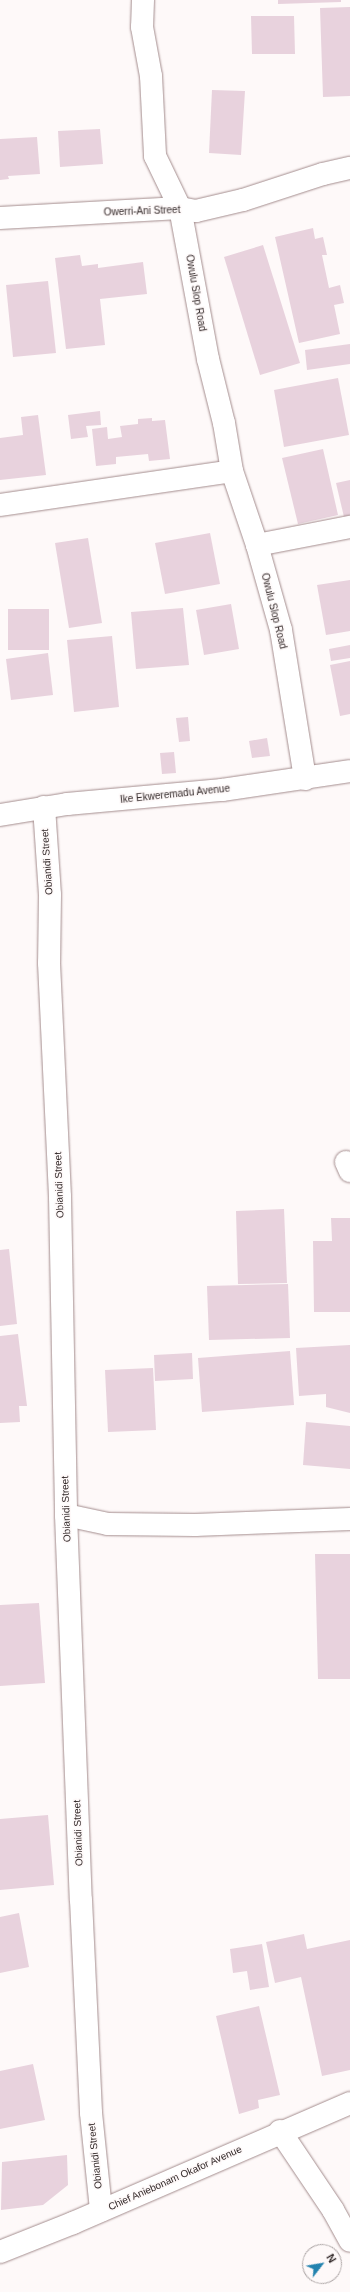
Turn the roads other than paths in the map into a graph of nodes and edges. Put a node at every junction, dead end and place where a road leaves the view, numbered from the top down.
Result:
1 (143, 0) edge
2 (350, 168) edge
3 (180, 208) junction
4 (0, 218) edge
5 (232, 471) junction
6 (0, 505) edge
7 (350, 527) edge
8 (258, 546) junction
9 (350, 771) edge
10 (305, 779) junction
11 (44, 808) junction
12 (0, 815) edge
13 (66, 1515) junction
14 (350, 1519) edge
15 (350, 2102) edge
16 (280, 2131) junction
17 (101, 2210) junction
18 (350, 2240) edge
19 (0, 2252) edge

1 - 3 street, Owulu Slop Road
2 - 3 street, Owerri-Ani Street
3 - 4 street, Owerri-Ani Street
3 - 5 street, Owulu Slop Road
5 - 6 street
5 - 8 street, Owulu Slop Road
7 - 8 street
8 - 10 street, Owulu Slop Road
9 - 10 street, Ike Ekweremadu Avenue
10 - 11 street, Ike Ekweremadu Avenue
11 - 12 street, Ike Ekweremadu Avenue
11 - 13 street, Obianidi Street
13 - 14 street
13 - 17 street, Obianidi Street
15 - 16 street, Chief Aniebonam Okafor Avenue
16 - 17 street, Chief Aniebonam Okafor Avenue
16 - 18 street
17 - 19 street, Chief Aniebonam Okafor Avenue

